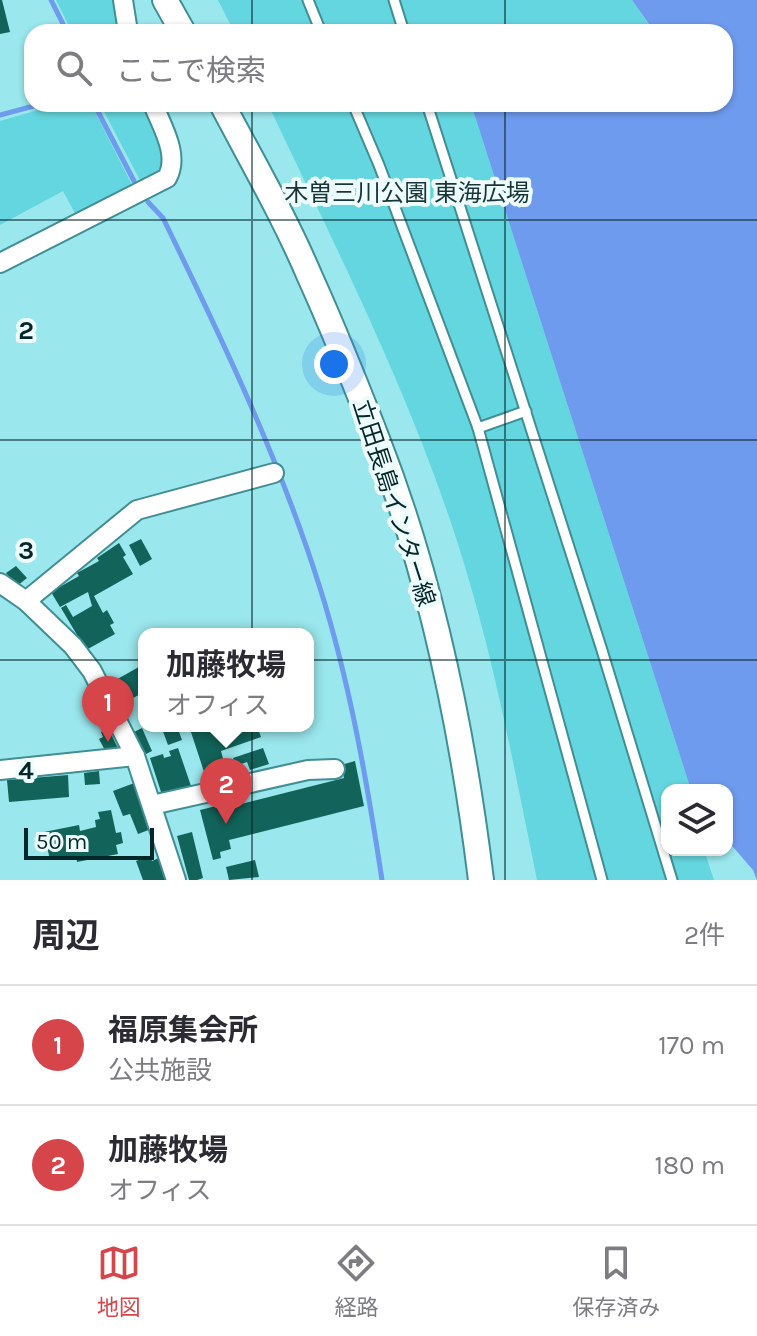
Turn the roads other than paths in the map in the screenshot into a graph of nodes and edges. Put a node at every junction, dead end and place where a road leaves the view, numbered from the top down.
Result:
1 (123, 0) edge
2 (165, 0) edge
3 (308, 0) edge
4 (394, 0) edge
5 (127, 24) edge
6 (178, 24) edge
7 (318, 24) edge
8 (402, 24) edge
9 (156, 112) edge
10 (226, 112) edge
11 (356, 112) edge
12 (430, 112) edge
13 (0, 263) edge
14 (526, 411) junction
15 (478, 428) junction
16 (274, 473) dead end
17 (0, 583) edge
18 (26, 601) junction
19 (135, 756) junction
20 (335, 769) dead end
21 (0, 770) edge
22 (152, 805) junction
23 (176, 880) edge
24 (481, 880) edge
25 (602, 880) edge
26 (672, 880) edge

1 - 5 street
2 - 6 main road
3 - 7 lane
4 - 8 lane
9 - 13 street
10 - 24 main road, 立田長島インター線
11 - 15 lane
12 - 14 lane
14 - 15 lane
14 - 26 lane
15 - 25 lane
16 - 18 street
17 - 18 street
18 - 19 street
19 - 21 street
19 - 22 street
20 - 22 street
22 - 23 street

